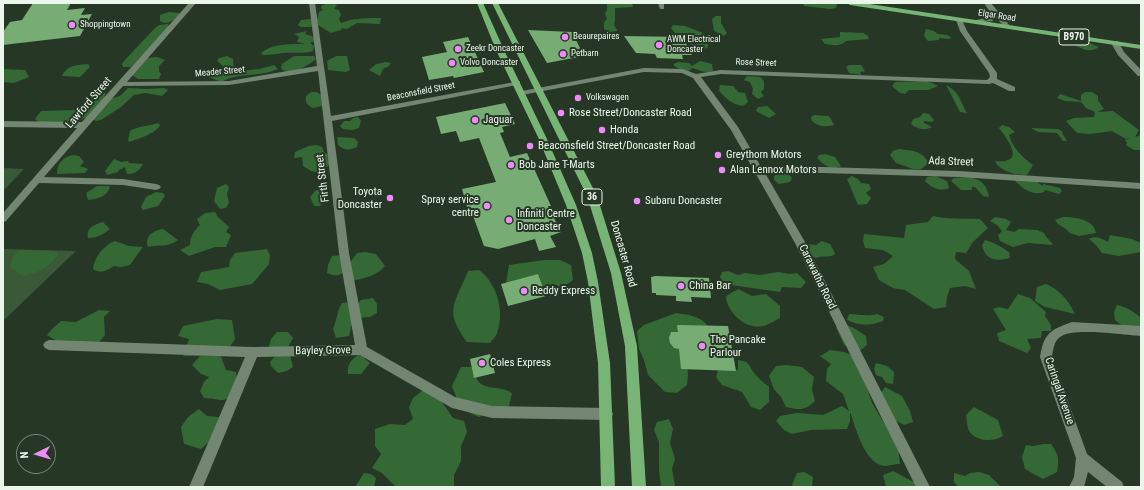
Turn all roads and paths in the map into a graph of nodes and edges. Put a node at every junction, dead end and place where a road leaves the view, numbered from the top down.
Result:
1 (193, 3) edge
2 (312, 3) edge
3 (480, 3) edge
4 (495, 3) edge
5 (850, 3) edge
6 (987, 3) edge
7 (993, 11) junction
8 (959, 20) junction
9 (974, 22) junction
10 (1008, 27) junction
11 (1116, 43) junction
12 (1141, 47) edge
13 (321, 68) junction
14 (1141, 74) edge
15 (696, 76) junction
16 (993, 80) junction
17 (121, 84) junction
18 (525, 84) junction
19 (1012, 89) dead end
20 (540, 90) junction
21 (328, 119) junction
22 (3, 124) edge
23 (84, 125) junction
24 (759, 170) junction
25 (37, 180) junction
26 (1141, 186) edge
27 (156, 187) dead end
28 (3, 219) edge
29 (1141, 330) edge
30 (49, 345) dead end
31 (362, 350) junction
32 (253, 352) junction
33 (607, 414) junction
34 (1082, 458) junction
35 (1080, 486) edge
36 (196, 487) edge
37 (608, 487) edge
38 (639, 487) edge
39 (922, 487) edge
40 (1117, 487) edge

1 - 17 street, Lawford Street
2 - 13 street, Firth Street
3 - 18 main road, Doncaster Road / 36
4 - 18 main road, Doncaster Road / 36
5 - 8 main road, Elgar Road / B970
6 - 7 street
7 - 9 street
7 - 10 street
8 - 9 main road, Elgar Road / B970
8 - 16 street
9 - 10 main road, Elgar Road / B970
10 - 11 main road, Elgar Road / B970
11 - 12 main road, Elgar Road / B970
11 - 14 street
13 - 17 street, Meader Street
13 - 21 street, Firth Street
15 - 16 street, Rose Street
15 - 20 street, Rose Street
15 - 24 street, Carawatha Road
16 - 19 street
17 - 23 street, Lawford Street
18 - 20 street, Rose Street
18 - 20 main road, Doncaster Road / 36
18 - 21 street, Beaconsfield Street
18 - 33 main road, Doncaster Road / 36
20 - 38 main road, Doncaster Road / 36
21 - 31 street, Firth Street
22 - 23 street
23 - 25 street, Lawford Street
24 - 26 street, Ada Street
24 - 39 street, Carawatha Road
25 - 27 street
25 - 28 street, Lawford Street
29 - 34 street, Caringal Avenue
30 - 32 street, Bayley Grove
31 - 32 street, Bayley Grove
31 - 33 street, Bayley Grove
32 - 36 street
33 - 37 main road, Doncaster Road / 36
34 - 35 street, Caringal Avenue
34 - 40 street

